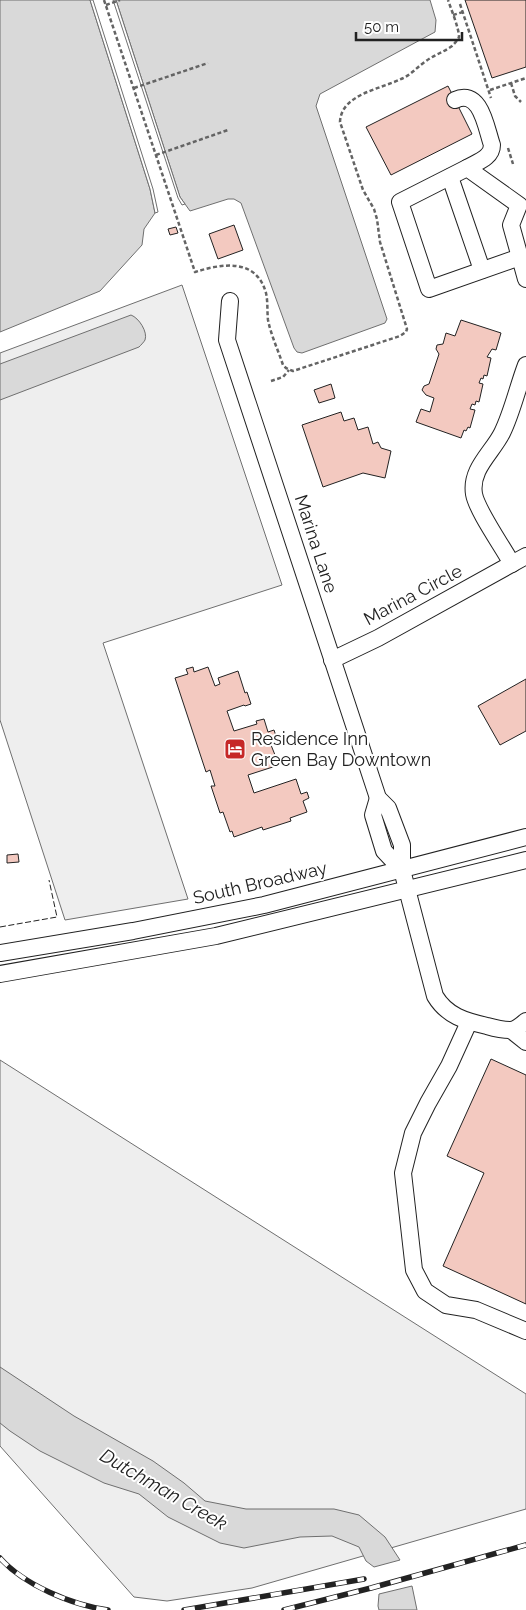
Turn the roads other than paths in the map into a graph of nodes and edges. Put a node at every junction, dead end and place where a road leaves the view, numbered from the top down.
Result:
1 (455, 100) dead end
2 (468, 168) junction
3 (450, 177) junction
4 (520, 257) junction
5 (482, 270) junction
6 (526, 279) edge
7 (230, 301) dead end
8 (526, 365) edge
9 (519, 560) edge
10 (332, 660) junction
11 (526, 837) edge
12 (526, 860) edge
13 (402, 870) junction
14 (408, 890) junction
15 (0, 953) edge
16 (0, 974) edge
17 (526, 1021) edge
18 (469, 1022) junction
19 (511, 1030) junction
20 (526, 1042) edge
21 (526, 1331) edge

1 - 2 street
2 - 3 street
2 - 4 street
3 - 5 street
3 - 5 street
4 - 5 street
4 - 6 street
7 - 10 street, Marina Lane
8 - 9 street, Marina Circle
9 - 10 street, Marina Circle
10 - 13 street, Marina Lane
11 - 13 street, South Broadway
12 - 14 street
13 - 14 street, Marina Lane
13 - 15 street, South Broadway
14 - 16 street
14 - 18 street, Marina Lane
17 - 19 street
18 - 19 street, Marina Lane
18 - 21 street
19 - 20 street

